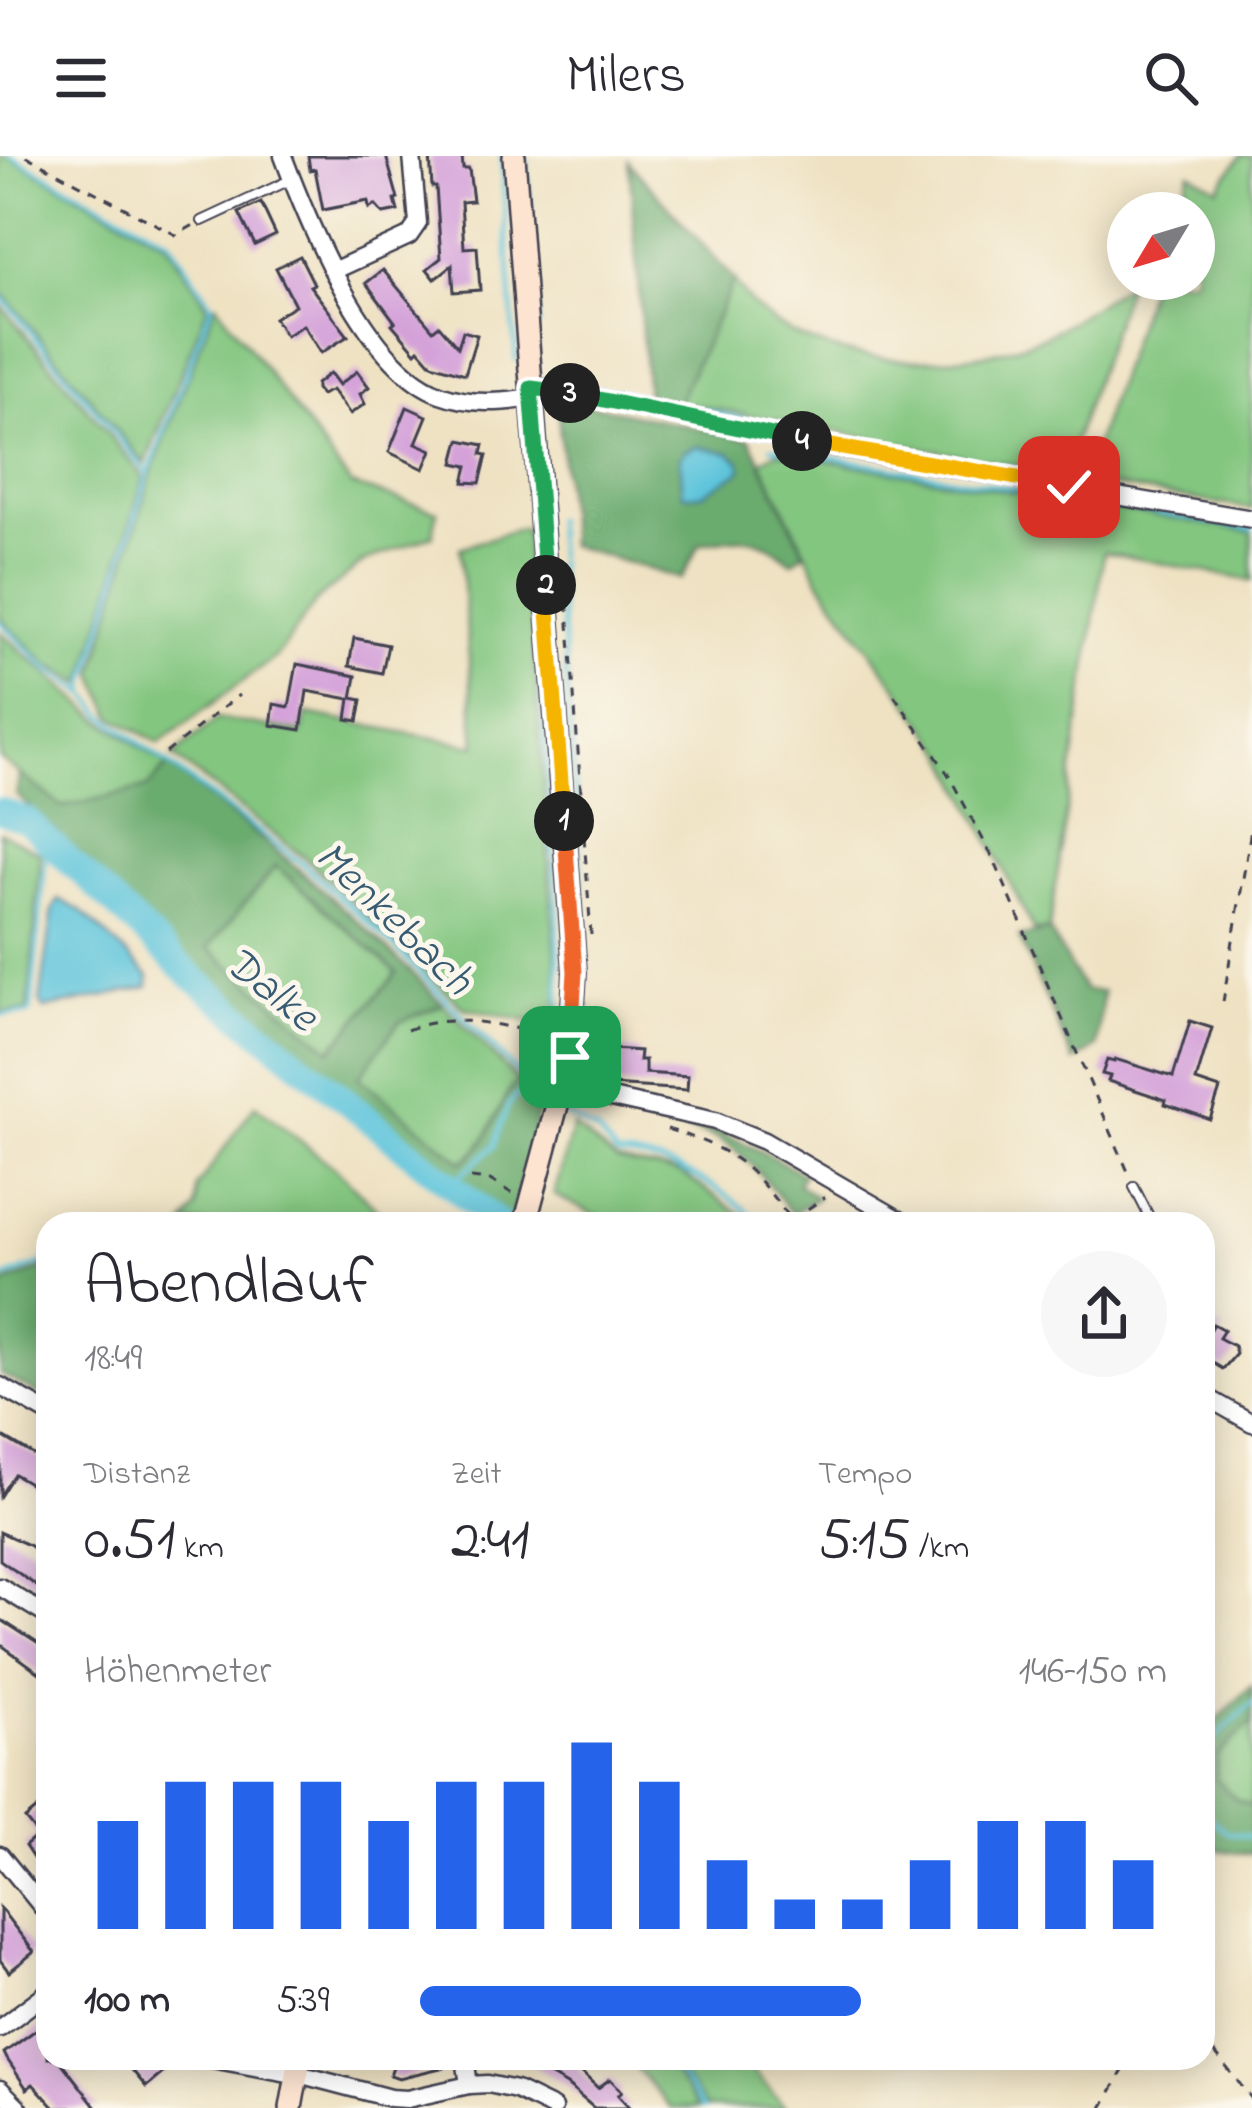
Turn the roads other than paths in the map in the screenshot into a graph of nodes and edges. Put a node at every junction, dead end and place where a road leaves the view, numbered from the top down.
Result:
1 (284, 156) edge
2 (412, 156) edge
3 (514, 156) edge
4 (292, 179) junction
5 (202, 221) road end
6 (333, 271) junction
7 (532, 393) junction
8 (1252, 519) edge
9 (562, 1091) junction
10 (1134, 1186) road end
11 (528, 1212) edge
12 (886, 1212) edge
13 (1147, 1212) edge
14 (0, 1386) edge
15 (1215, 1402) edge
16 (36, 1406) edge
17 (1252, 1423) edge
18 (0, 1587) edge
19 (36, 1609) edge
20 (0, 1855) edge
21 (36, 1899) edge
22 (36, 2001) edge
23 (0, 2028) edge
24 (298, 2070) edge
25 (310, 2070) edge
26 (467, 2070) edge
27 (469, 2085) junction
28 (0, 2089) edge
29 (19, 2108) edge
30 (292, 2108) edge
31 (553, 2108) edge

1 - 4 street
2 - 6 street
3 - 7 main road
4 - 5 lane
4 - 6 street
6 - 7 street
7 - 8 street
7 - 9 main road
9 - 11 main road
9 - 12 street
10 - 13 lane
14 - 16 street
15 - 17 street
18 - 19 street
20 - 21 street
22 - 23 street
24 - 30 main road
25 - 27 street
26 - 27 street
27 - 31 street
28 - 29 street

